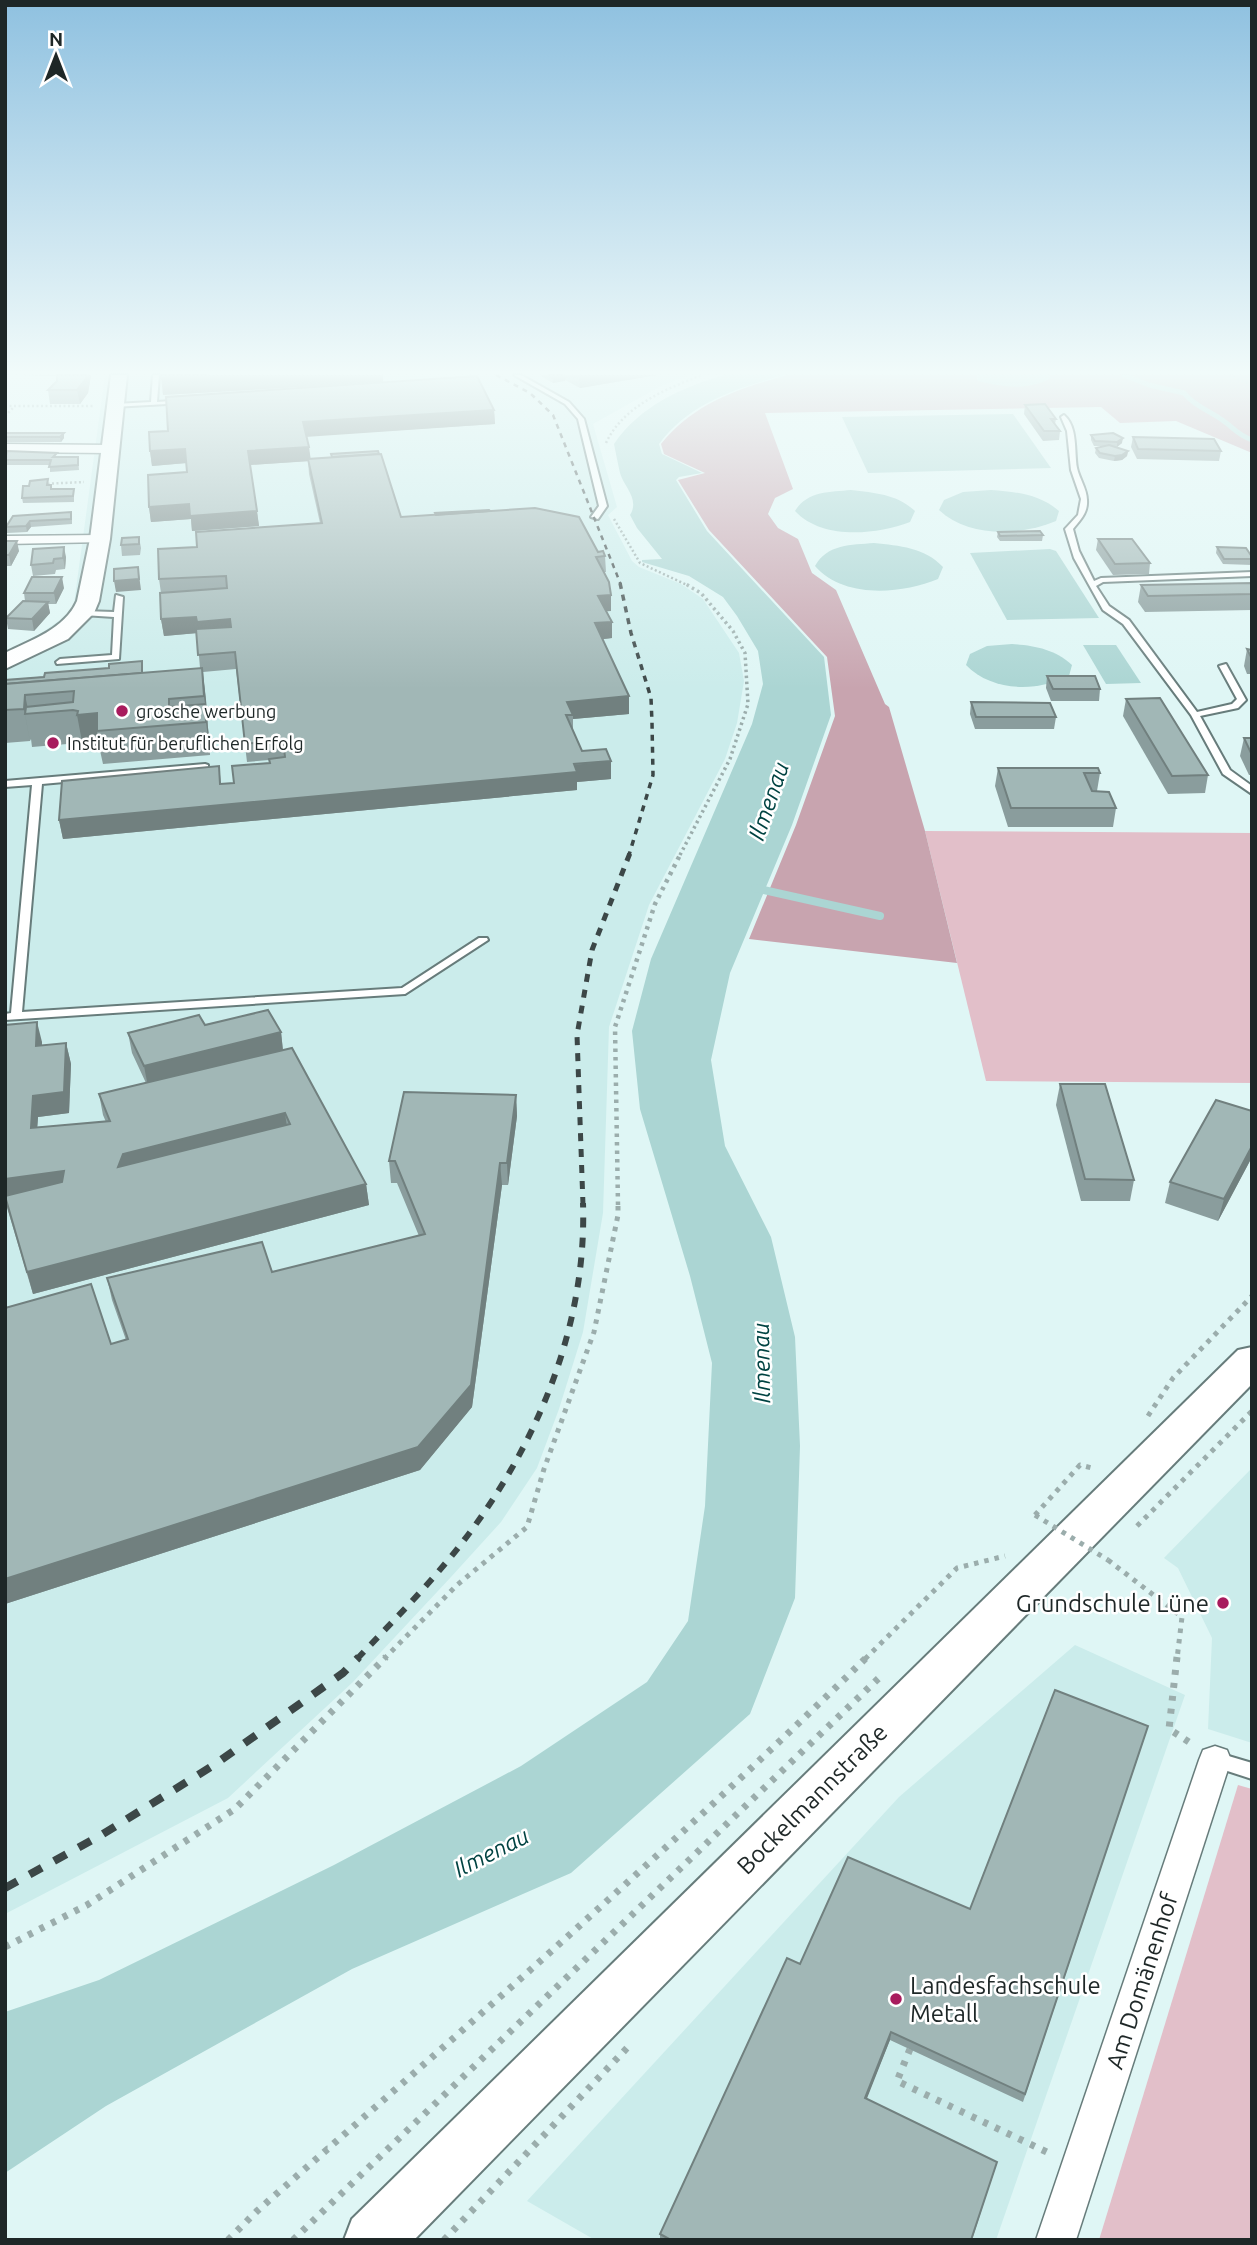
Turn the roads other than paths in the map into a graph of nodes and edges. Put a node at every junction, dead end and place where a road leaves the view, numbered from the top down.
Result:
1 (106, 480) edge
2 (597, 480) edge
3 (1077, 480) edge
4 (595, 517) dead end
5 (100, 538) junction
6 (5, 540) edge
7 (1252, 574) edge
8 (1092, 585) junction
9 (119, 597) edge
10 (83, 613) junction
11 (118, 615) junction
12 (5, 662) edge
13 (60, 662) dead end
14 (1223, 666) dead end
15 (1195, 715) junction
16 (205, 767) edge
17 (37, 782) junction
18 (5, 784) edge
19 (1252, 791) edge
20 (483, 940) dead end
21 (11, 1016) edge
22 (1252, 1360) edge
23 (1215, 1760) joint
24 (1252, 1771) edge
25 (373, 2240) edge
26 (1056, 2240) edge

1 - 5 street
2 - 4 lane
3 - 8 lane
5 - 6 street
5 - 10 street
7 - 8 lane
8 - 15 lane
9 - 11 lane
10 - 11 lane
10 - 12 street
11 - 13 lane
14 - 15 lane
15 - 19 lane
16 - 17 lane
17 - 18 lane
17 - 21 lane
20 - 21 lane
22 - 25 street, Bockelmannstraße
23 - 24 lane
23 - 26 street, Am Domänenhof

